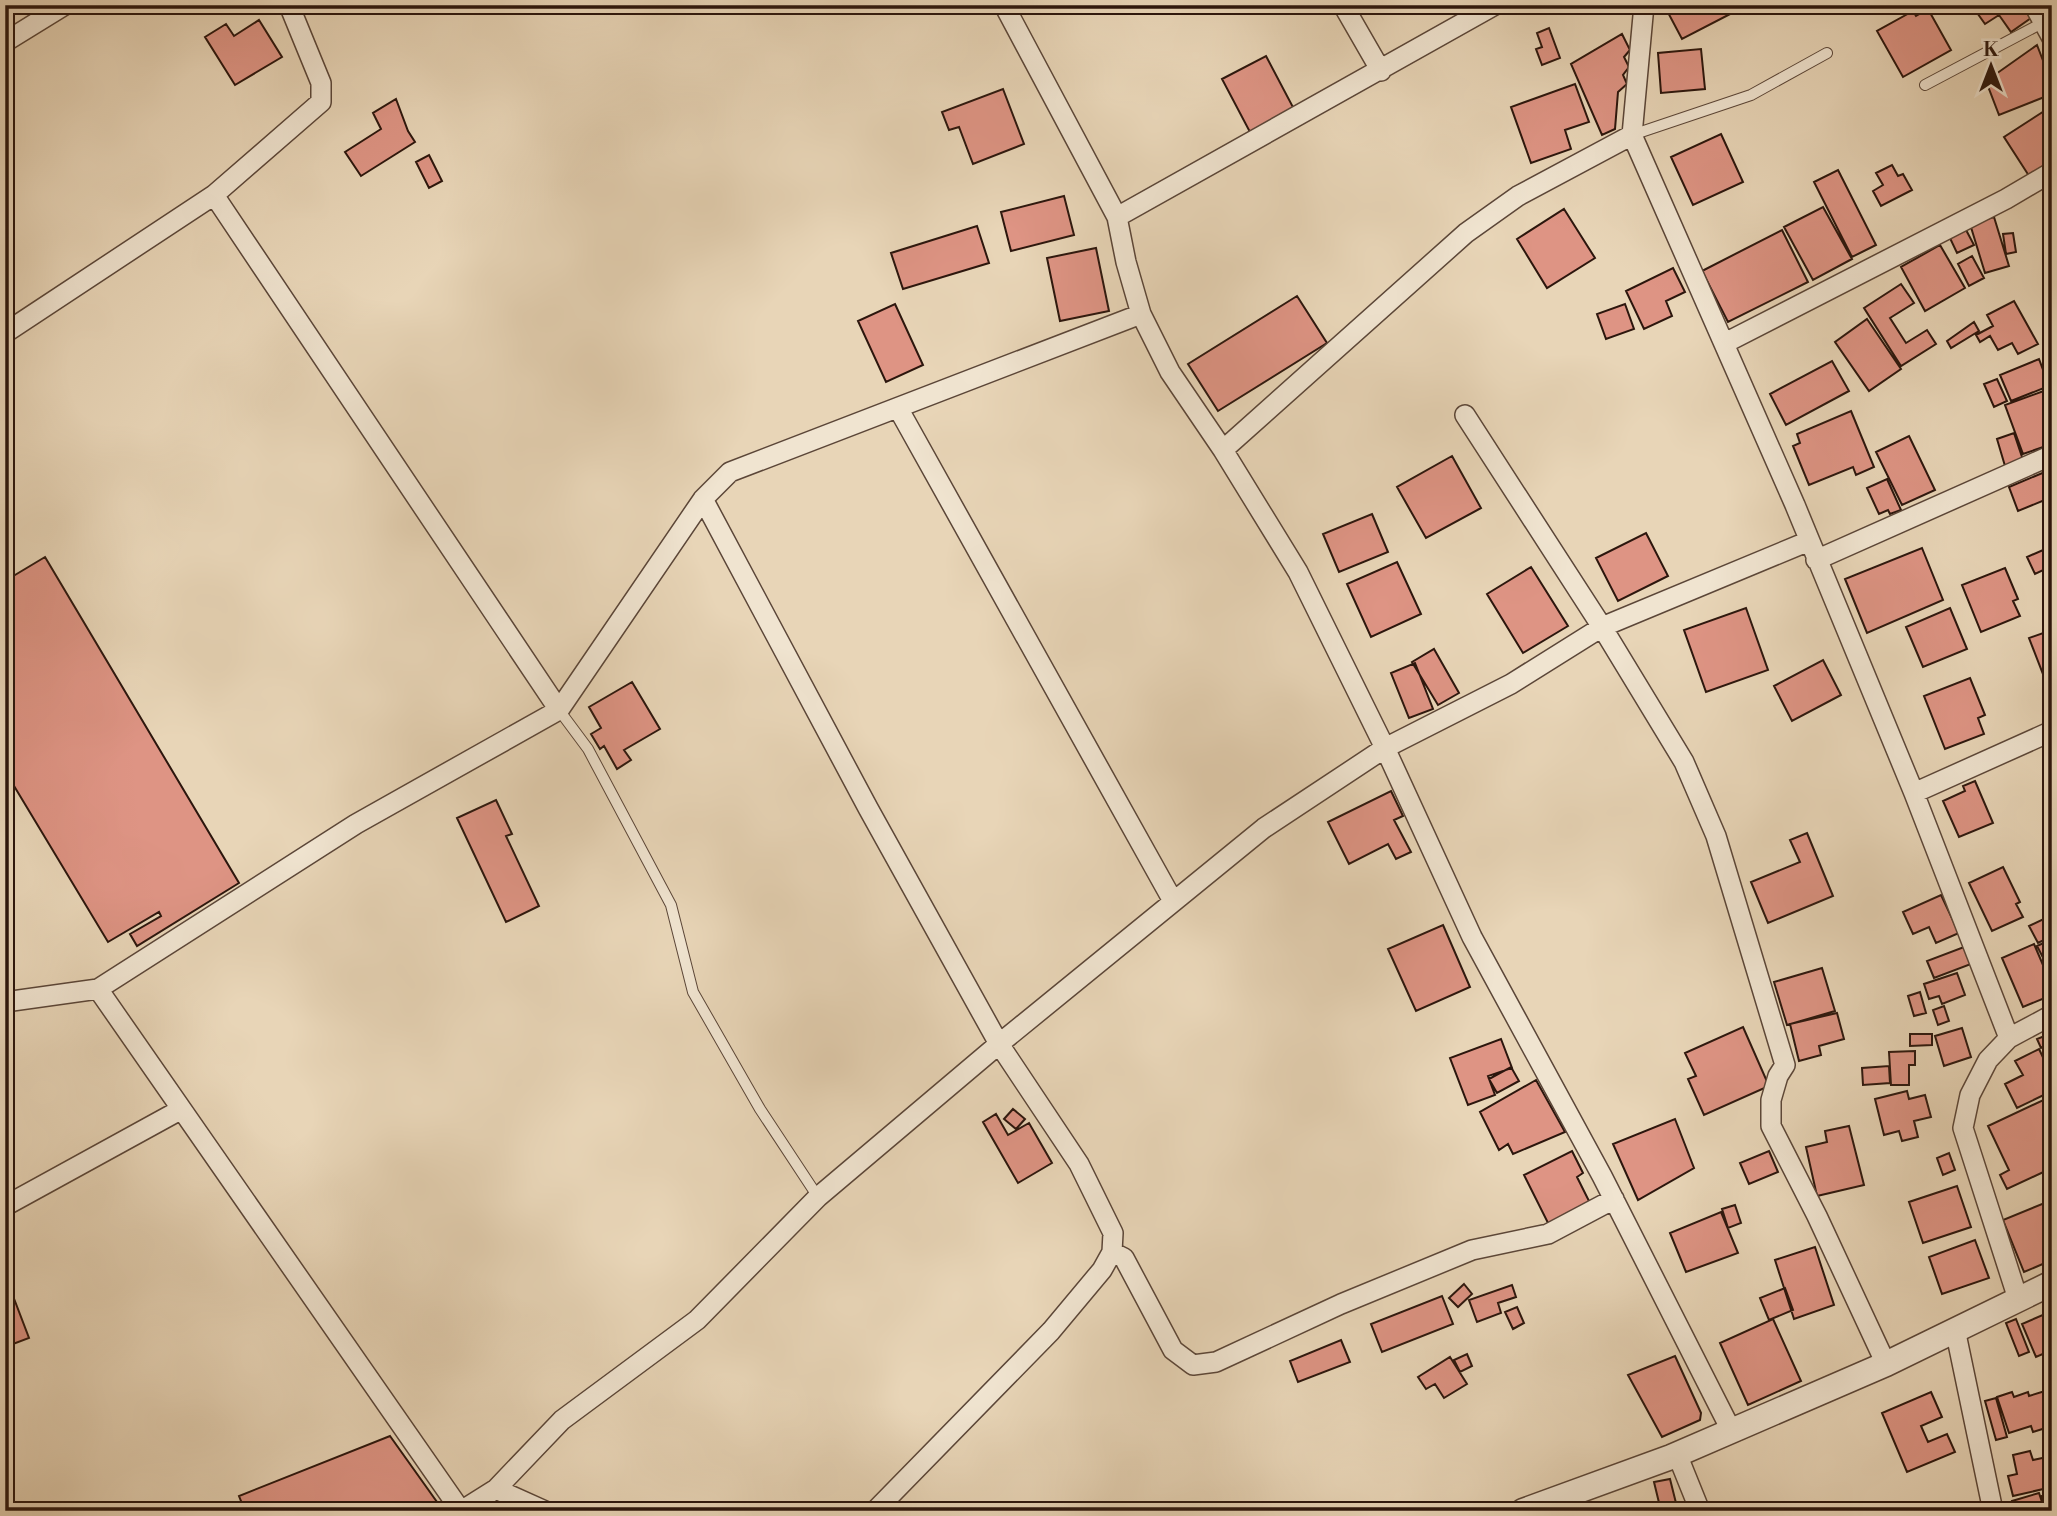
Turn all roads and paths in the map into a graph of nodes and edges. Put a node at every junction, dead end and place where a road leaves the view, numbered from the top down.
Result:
1 (65, 5) edge
2 (289, 5) edge
3 (1004, 5) edge
4 (1343, 5) edge
5 (1495, 5) edge
6 (1644, 5) edge
7 (2043, 22) edge
8 (5, 41) edge
9 (1827, 53) dead end
10 (1381, 71) junction
11 (1925, 85) dead end
12 (1632, 135) junction
13 (2052, 172) edge
14 (214, 195) junction
15 (1117, 217) junction
16 (1141, 314) junction
17 (5, 332) edge
18 (1725, 343) junction
19 (898, 408) junction
20 (1465, 415) dead end
21 (1223, 450) junction
22 (2052, 455) edge
23 (703, 499) junction
24 (1809, 541) junction
25 (1816, 560) junction
26 (1602, 627) junction
27 (559, 710) junction
28 (2052, 731) edge
29 (1385, 748) junction
30 (1914, 793) junction
31 (1173, 901) junction
32 (98, 989) junction
33 (5, 1002) edge
34 (2052, 1015) edge
35 (2008, 1038) junction
36 (999, 1044) junction
37 (180, 1110) junction
38 (818, 1197) junction
39 (1614, 1199) junction
40 (5, 1206) edge
41 (1112, 1252) junction
42 (2052, 1283) edge
43 (2018, 1299) junction
44 (1955, 1329) junction
45 (1886, 1364) junction
46 (1731, 1430) junction
47 (1677, 1454) junction
48 (496, 1489) junction
49 (461, 1511) edge
50 (545, 1511) edge
51 (875, 1511) edge
52 (1523, 1511) edge
53 (1700, 1511) edge
54 (1993, 1511) edge

1 - 8 street
2 - 14 street
3 - 15 street
4 - 10 street
5 - 10 street
6 - 12 street
7 - 11 lane
9 - 12 lane
10 - 15 street
12 - 18 street
12 - 21 street
13 - 18 street
14 - 17 street
14 - 27 street
15 - 16 street
16 - 19 street
16 - 21 street
18 - 24 street
19 - 23 street
19 - 31 street
20 - 26 street
21 - 29 street
22 - 25 street
23 - 27 street
23 - 36 street
24 - 25 street
24 - 26 street
25 - 30 street
26 - 29 street
26 - 45 street
27 - 32 street
27 - 38 lane
28 - 30 street
29 - 31 street
29 - 39 street
30 - 35 street
31 - 36 street
32 - 33 street
32 - 37 street
34 - 35 street
35 - 43 street
36 - 38 street
36 - 41 street
37 - 40 street
37 - 49 street
38 - 48 street
39 - 41 street
39 - 46 street
41 - 51 street
42 - 43 street
43 - 44 street
44 - 45 street
44 - 54 street
45 - 46 street
46 - 47 street
47 - 52 street
47 - 53 street
48 - 49 street
48 - 50 street

